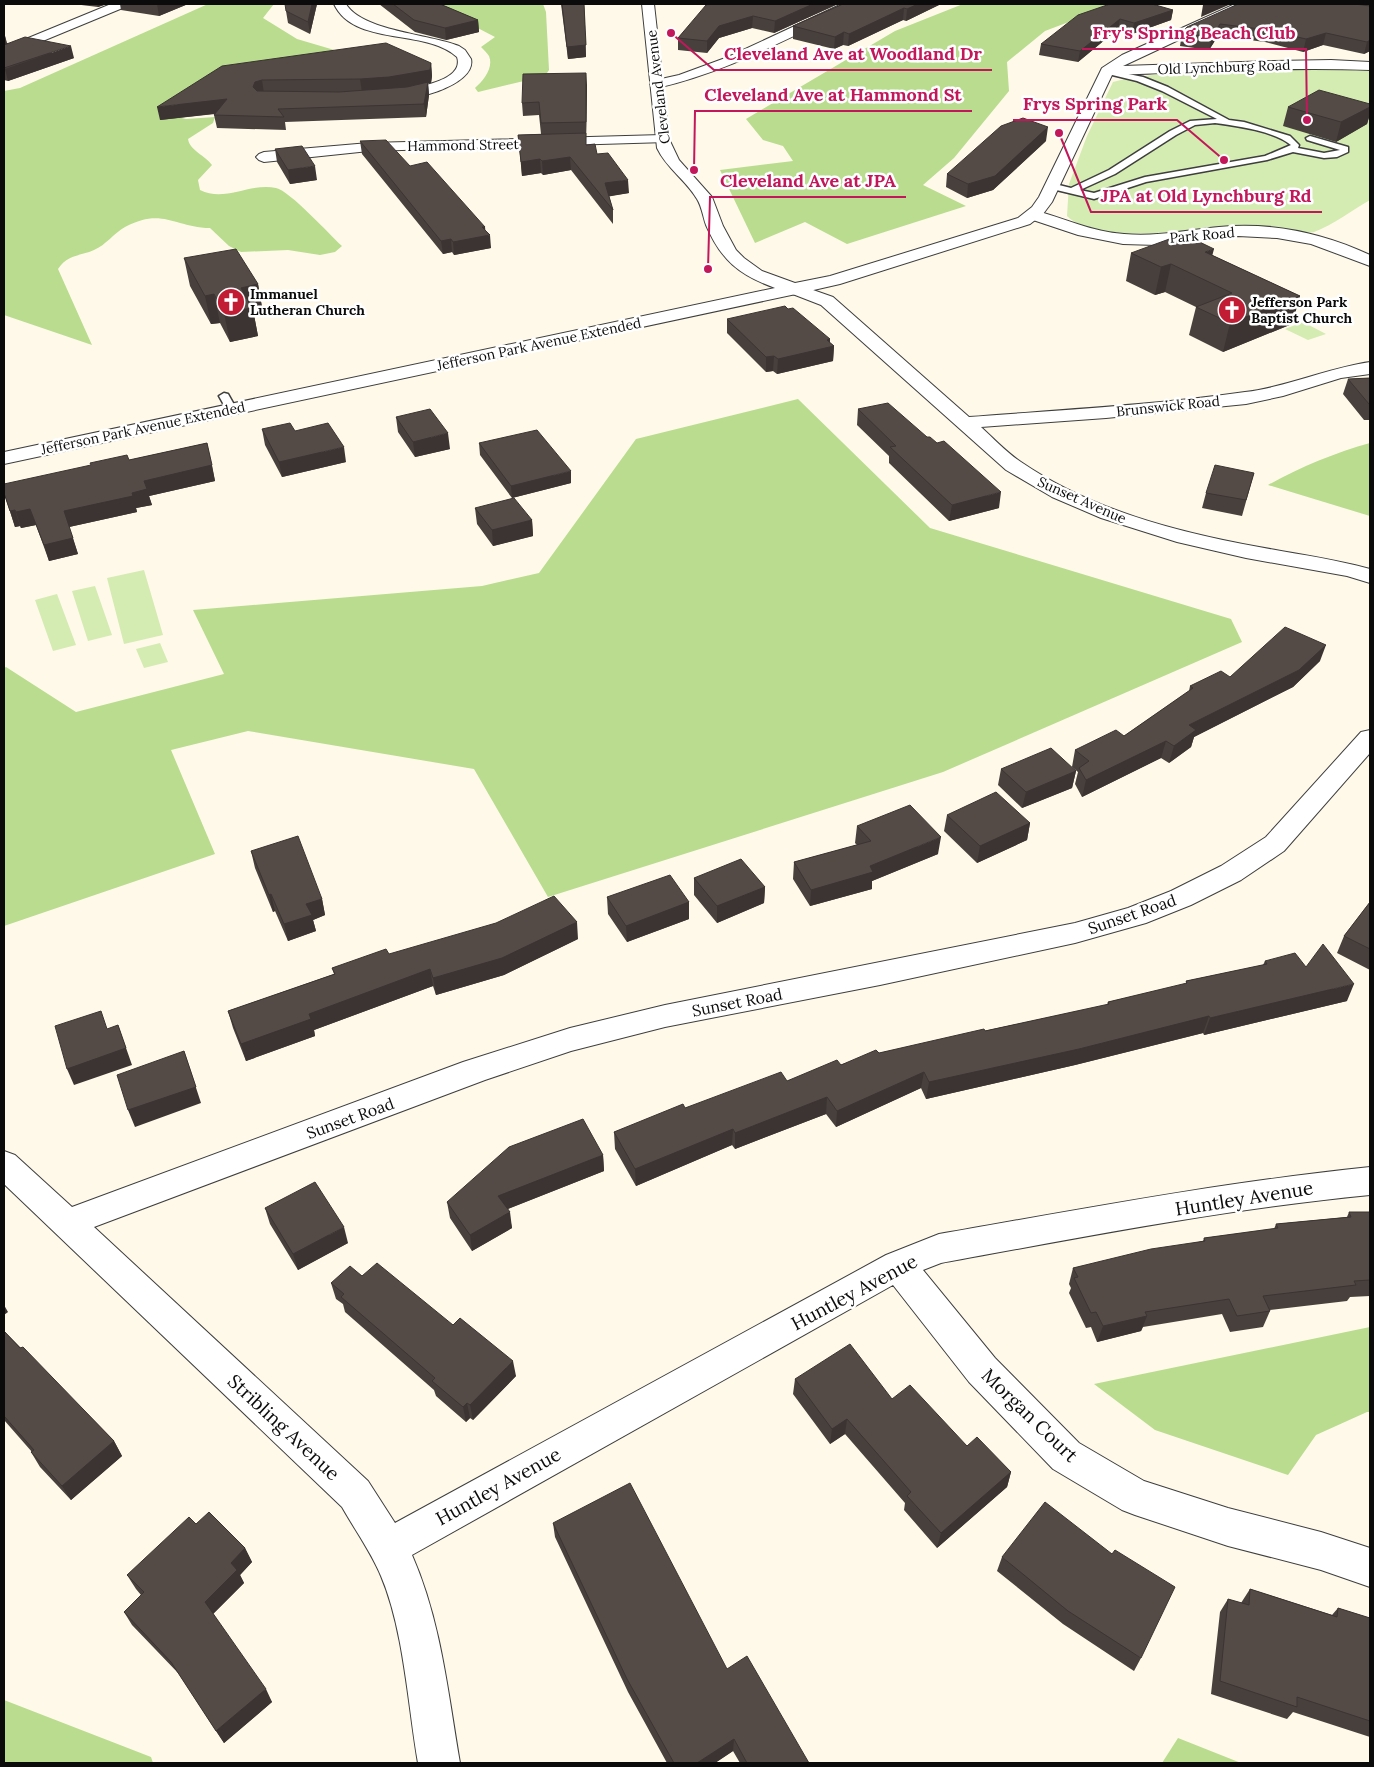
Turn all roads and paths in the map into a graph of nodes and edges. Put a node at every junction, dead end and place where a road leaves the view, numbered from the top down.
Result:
1 (121, 4) edge
2 (340, 4) edge
3 (648, 4) edge
4 (852, 4) edge
5 (1245, 4) edge
6 (4, 53) edge
7 (1370, 66) edge
8 (1107, 71) junction
9 (657, 84) junction
10 (378, 97) edge
11 (1228, 122) junction
12 (1310, 138) dead end
13 (662, 139) junction
14 (1293, 149) junction
15 (264, 157) dead end
16 (1051, 186) junction
17 (1071, 191) junction
18 (1023, 209) junction
19 (1370, 261) edge
20 (771, 280) junction
21 (796, 289) junction
22 (1370, 368) edge
23 (228, 403) junction
24 (963, 423) junction
25 (4, 442) edge
26 (4, 458) edge
27 (1370, 576) edge
28 (1370, 738) edge
29 (4, 1164) edge
30 (1370, 1181) edge
31 (66, 1224) junction
32 (898, 1265) junction
33 (387, 1548) junction
34 (1370, 1567) edge
35 (439, 1763) edge

1 - 6 street
2 - 10 street
3 - 9 street, Cleveland Avenue
4 - 9 street
5 - 8 street
7 - 8 street, Old Lynchburg Road
8 - 11 lane
8 - 16 street
9 - 13 street, Cleveland Avenue
11 - 14 lane
11 - 17 lane
12 - 14 lane
13 - 15 street, Hammond Street
13 - 20 street, Cleveland Avenue
14 - 17 lane
16 - 17 lane
16 - 18 street, Jefferson Park Avenue Extended
18 - 19 street, Park Road
18 - 20 street, Jefferson Park Avenue Extended
18 - 21 street, Jefferson Park Avenue Extended
20 - 21 street, Cleveland Avenue
20 - 23 street, Jefferson Park Avenue Extended
21 - 23 street, Jefferson Park Avenue Extended
21 - 24 street, Sunset Avenue
22 - 24 street, Brunswick Road
23 - 25 street, Jefferson Park Avenue Extended
23 - 26 street, Jefferson Park Avenue Extended
24 - 27 street, Sunset Avenue
28 - 31 street, Sunset Road
29 - 31 street, Stribling Avenue
30 - 32 street, Huntley Avenue
31 - 33 street, Stribling Avenue
32 - 33 street, Huntley Avenue
32 - 34 street, Morgan Court
33 - 35 street, Stribling Avenue

